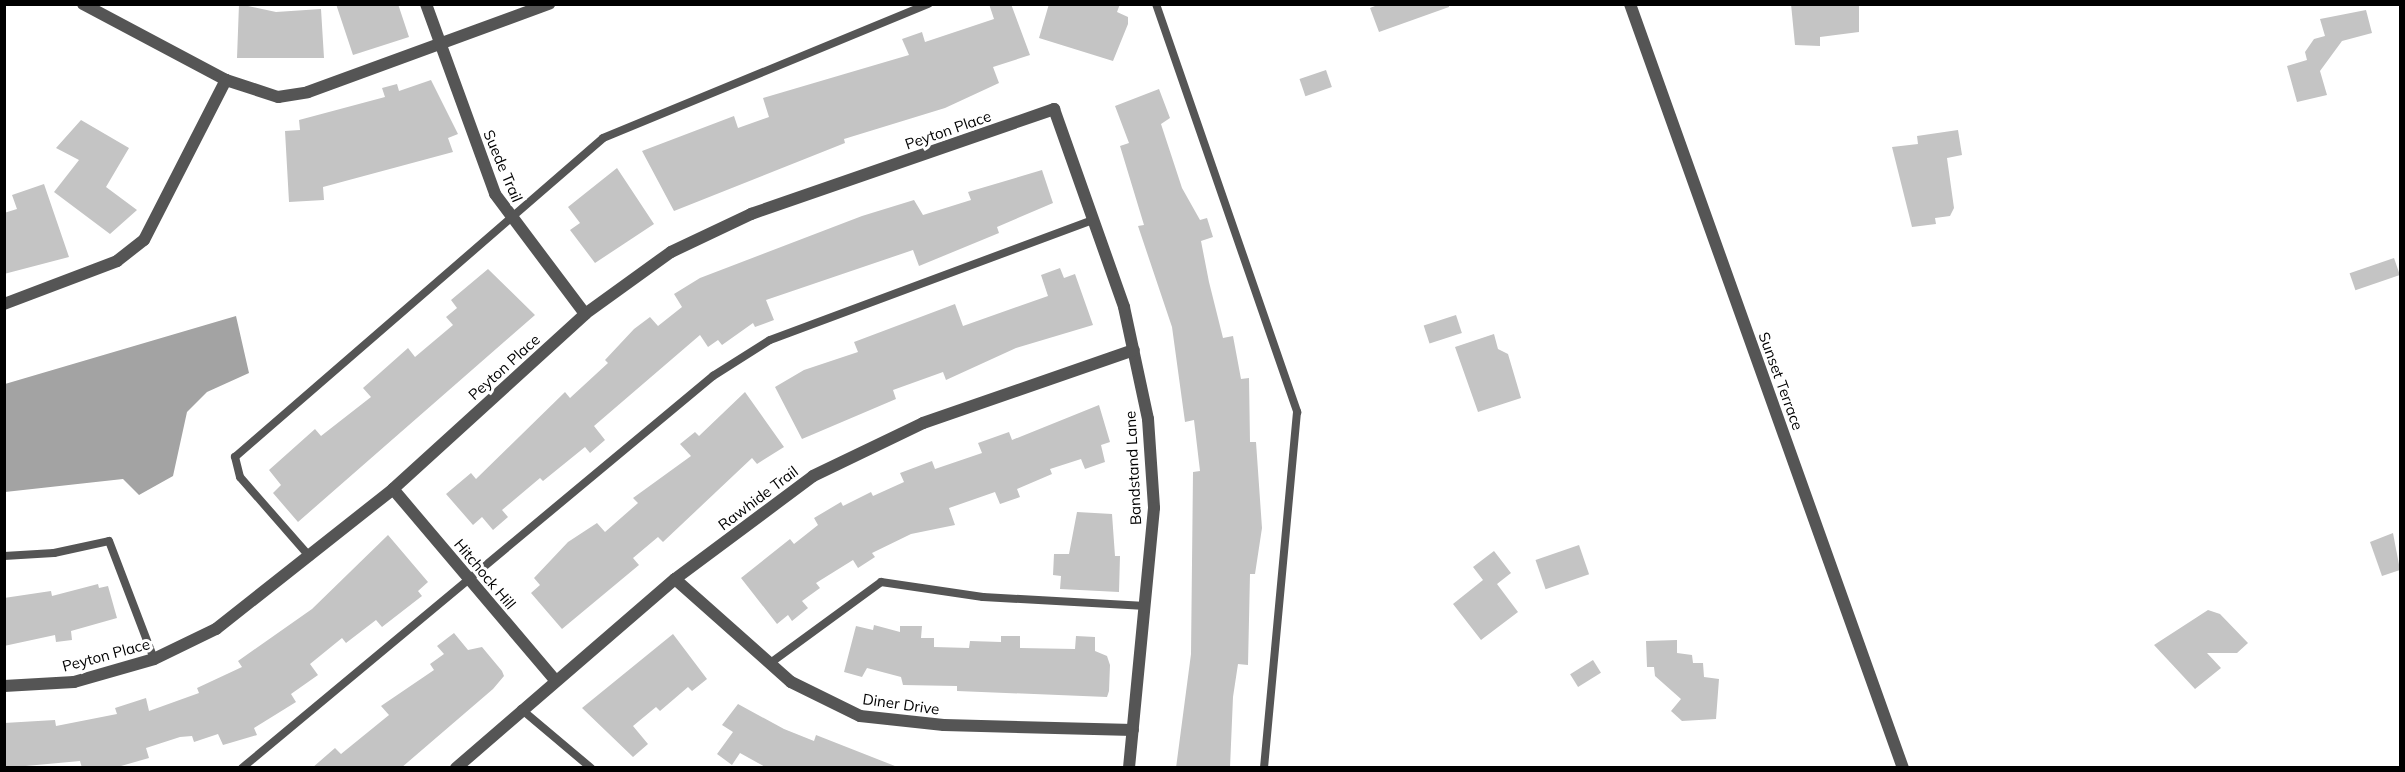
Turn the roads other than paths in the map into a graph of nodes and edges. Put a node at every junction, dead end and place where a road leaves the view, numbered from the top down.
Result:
1 (83, 4) edge
2 (426, 4) edge
3 (549, 4) edge
4 (928, 4) edge
5 (1156, 4) edge
6 (1630, 4) edge
7 (440, 45) junction
8 (226, 80) junction
9 (1054, 109) joint
10 (1093, 220) junction
11 (511, 221) junction
12 (4, 304) edge
13 (585, 314) junction
14 (1134, 350) junction
15 (393, 489) junction
16 (4, 556) edge
17 (310, 557) junction
18 (675, 579) junction
19 (471, 580) junction
20 (1146, 606) junction
21 (154, 659) junction
22 (769, 664) junction
23 (554, 679) junction
24 (4, 686) edge
25 (521, 709) junction
26 (1133, 730) junction
27 (242, 768) edge
28 (456, 768) edge
29 (591, 768) edge
30 (1129, 768) edge
31 (1264, 768) edge
32 (1904, 768) edge

1 - 8 street
2 - 7 street, Suede Trail
3 - 7 street
4 - 11 lane
5 - 31 lane
6 - 32 street, Sunset Terrace
7 - 8 street
7 - 11 street, Suede Trail
8 - 12 street
9 - 10 street, Bandstand Lane
9 - 13 street, Peyton Place
10 - 14 street, Bandstand Lane
10 - 19 lane
11 - 13 street, Suede Trail
11 - 17 lane
13 - 15 street, Peyton Place
14 - 18 street, Rawhide Trail
14 - 20 street, Bandstand Lane
15 - 17 street, Peyton Place
15 - 19 street, Hitchock Hill
16 - 21 lane
17 - 21 street, Peyton Place
18 - 22 street, Diner Drive
18 - 23 street, Rawhide Trail
19 - 23 street, Hitchock Hill
19 - 27 lane
20 - 22 lane
20 - 26 street, Bandstand Lane
21 - 24 street, Peyton Place
22 - 26 street, Diner Drive
23 - 25 street, Rawhide Trail
25 - 28 street, Rawhide Trail
25 - 29 lane
26 - 30 street, Bandstand Lane

